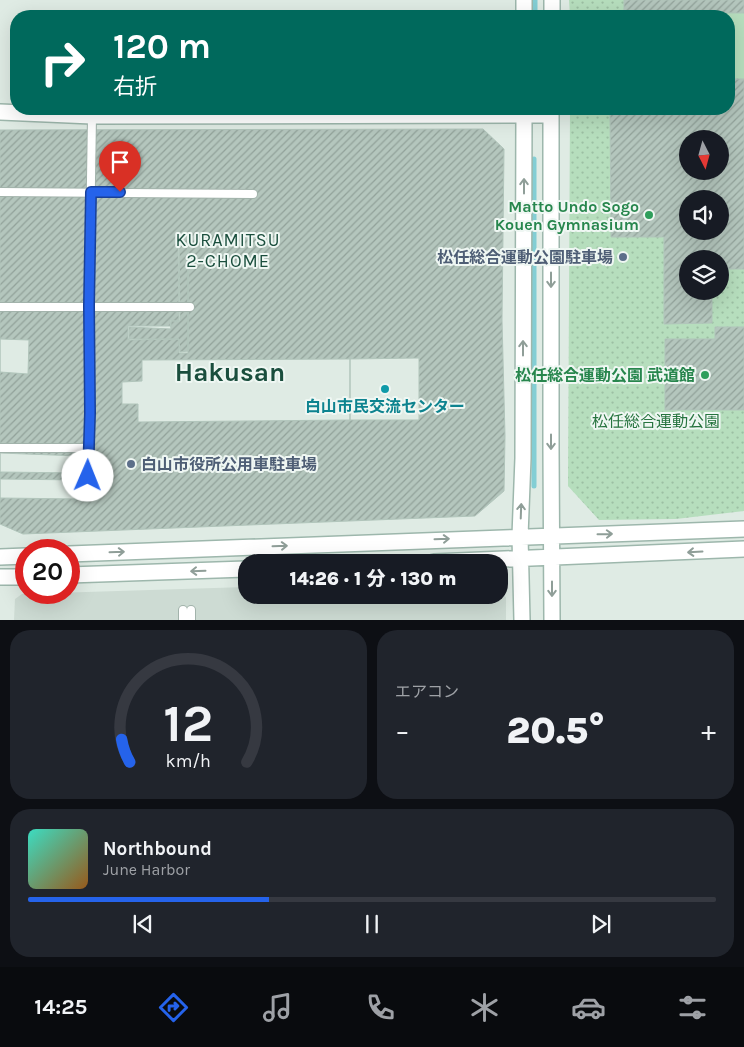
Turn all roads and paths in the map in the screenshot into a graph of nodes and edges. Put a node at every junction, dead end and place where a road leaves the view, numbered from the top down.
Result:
1 (69, 115) edge
2 (343, 115) edge
3 (524, 115) edge
4 (551, 115) edge
5 (92, 116) junction
6 (0, 192) edge
7 (91, 192) junction
8 (253, 194) dead end
9 (89, 306) junction
10 (0, 307) edge
11 (190, 307) dead end
12 (0, 448) edge
13 (88, 448) junction
14 (88, 476) dead end
15 (744, 529) edge
16 (552, 535) junction
17 (520, 536) junction
18 (744, 549) edge
19 (80, 554) edge
20 (15, 556) edge
21 (0, 557) edge
22 (552, 558) junction
23 (508, 560) edge
24 (521, 560) junction
25 (238, 569) edge
26 (80, 575) edge
27 (15, 577) edge
28 (0, 578) edge
29 (184, 620) edge
30 (191, 620) edge
31 (522, 620) edge
32 (552, 620) edge

1 - 5 street
2 - 5 street
17 -> 3 street
4 -> 16 street
5 - 7 lane
6 - 7 lane
7 - 8 lane
7 - 9 lane
9 - 10 lane
9 - 11 lane
9 - 13 lane
12 - 13 lane
13 - 14 lane
16 -> 15 street
16 - 17 street
16 - 22 street
19 -> 17 street
17 - 24 street
18 -> 22 street
20 - 21 street
22 - 24 street
22 -> 32 street
23 - 24 street
24 - 31 street
25 -> 26 street
27 - 28 street
29 - 30 lane

